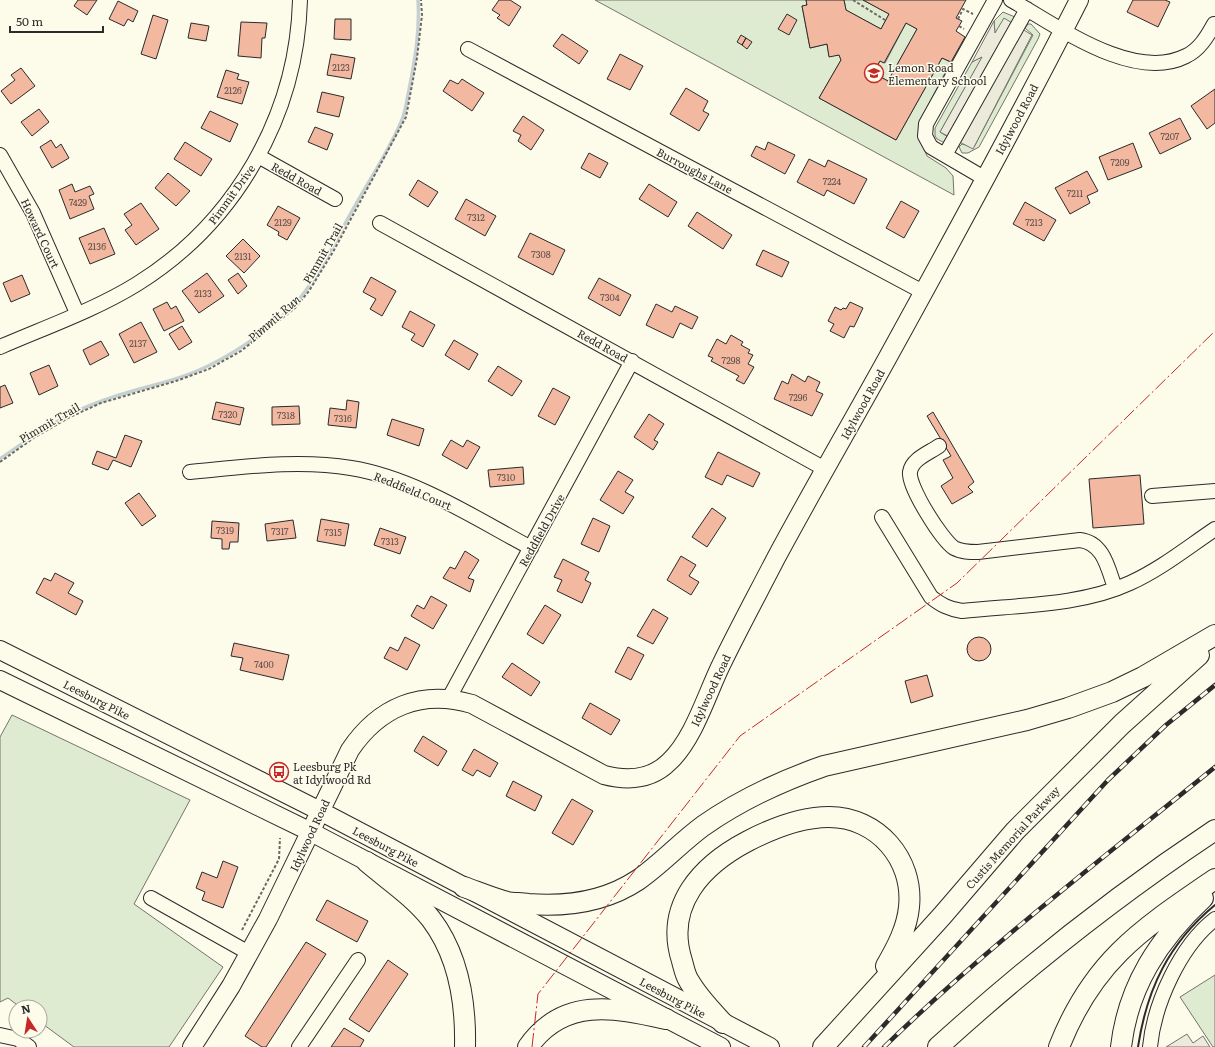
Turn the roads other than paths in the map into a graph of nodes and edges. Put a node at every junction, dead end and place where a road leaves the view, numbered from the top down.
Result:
1 (300, 0) edge
2 (995, 0) edge
3 (1012, 0) edge
4 (1078, 0) edge
5 (1027, 9) junction
6 (1214, 24) dead end
7 (1063, 30) junction
8 (468, 48) dead end
9 (0, 155) edge
10 (945, 155) junction
11 (258, 156) junction
12 (984, 178) junction
13 (335, 199) dead end
14 (380, 223) dead end
15 (923, 292) junction
16 (77, 314) junction
17 (0, 347) edge
18 (632, 361) junction
19 (939, 446) dead end
20 (825, 469) junction
21 (190, 472) dead end
22 (1215, 491) edge
23 (1152, 496) dead end
24 (882, 517) dead end
25 (1215, 529) edge
26 (531, 548) junction
27 (1115, 588) junction
28 (1215, 636) edge
29 (1215, 641) edge
30 (0, 650) edge
31 (0, 680) edge
32 (448, 698) junction
33 (320, 812) junction
34 (1215, 830) edge
35 (310, 832) junction
36 (367, 862) junction
37 (1215, 879) edge
38 (464, 887) junction
39 (1215, 888) edge
40 (151, 898) dead end
41 (1215, 919) edge
42 (249, 953) junction
43 (358, 960) dead end
44 (870, 995) junction
45 (666, 1019) junction
46 (723, 1023) junction
47 (0, 1035) edge
48 (824, 1046) edge
49 (29, 1047) edge
50 (192, 1047) edge
51 (299, 1047) edge
52 (465, 1047) edge
53 (528, 1047) edge
54 (721, 1047) edge
55 (770, 1047) edge
56 (938, 1047) edge
57 (1060, 1047) edge
58 (1121, 1047) edge
59 (1150, 1047) edge

1 - 11 street, Pimmit Drive
2 - 10 street
3 - 5 street
4 - 7 main road, Idylwood Road
5 - 7 street
5 - 10 street
6 - 7 street
7 - 12 main road, Idylwood Road
8 - 15 street, Burroughs Lane
9 - 16 street, Howard Court
10 - 12 street
11 - 13 street, Redd Road
11 - 16 street, Pimmit Drive
12 - 15 main road, Idylwood Road
14 - 18 street, Redd Road
15 - 20 main road, Idylwood Road
16 - 17 street, Pimmit Drive
18 - 20 street, Redd Road
18 - 26 street, Reddfield Drive
19 - 27 street
20 - 32 main road, Idylwood Road
21 - 26 street, Reddfield Court
22 - 23 street
24 - 27 street
25 - 27 street
26 - 32 street, Reddfield Drive
28 - 38 highway
29 - 44 highway, Custis Memorial Parkway
30 - 33 main road, Leesburg Pike
31 - 35 main road, Leesburg Pike
32 - 33 main road, Idylwood Road
33 - 35 main road, Idylwood Road
33 - 38 main road, Leesburg Pike
34 - 56 highway
35 - 36 main road, Leesburg Pike
35 - 42 main road, Idylwood Road
36 - 45 main road, Leesburg Pike
36 - 52 highway
37 - 57 highway
38 - 46 main road, Leesburg Pike
39 - 58 highway
40 - 42 street
41 - 59 street
42 - 50 main road, Idylwood Road
43 - 51 street
44 - 46 highway
44 - 48 highway, Custis Memorial Parkway
45 - 53 highway
45 - 54 main road, Leesburg Pike
46 - 55 main road, Leesburg Pike
47 - 49 street

